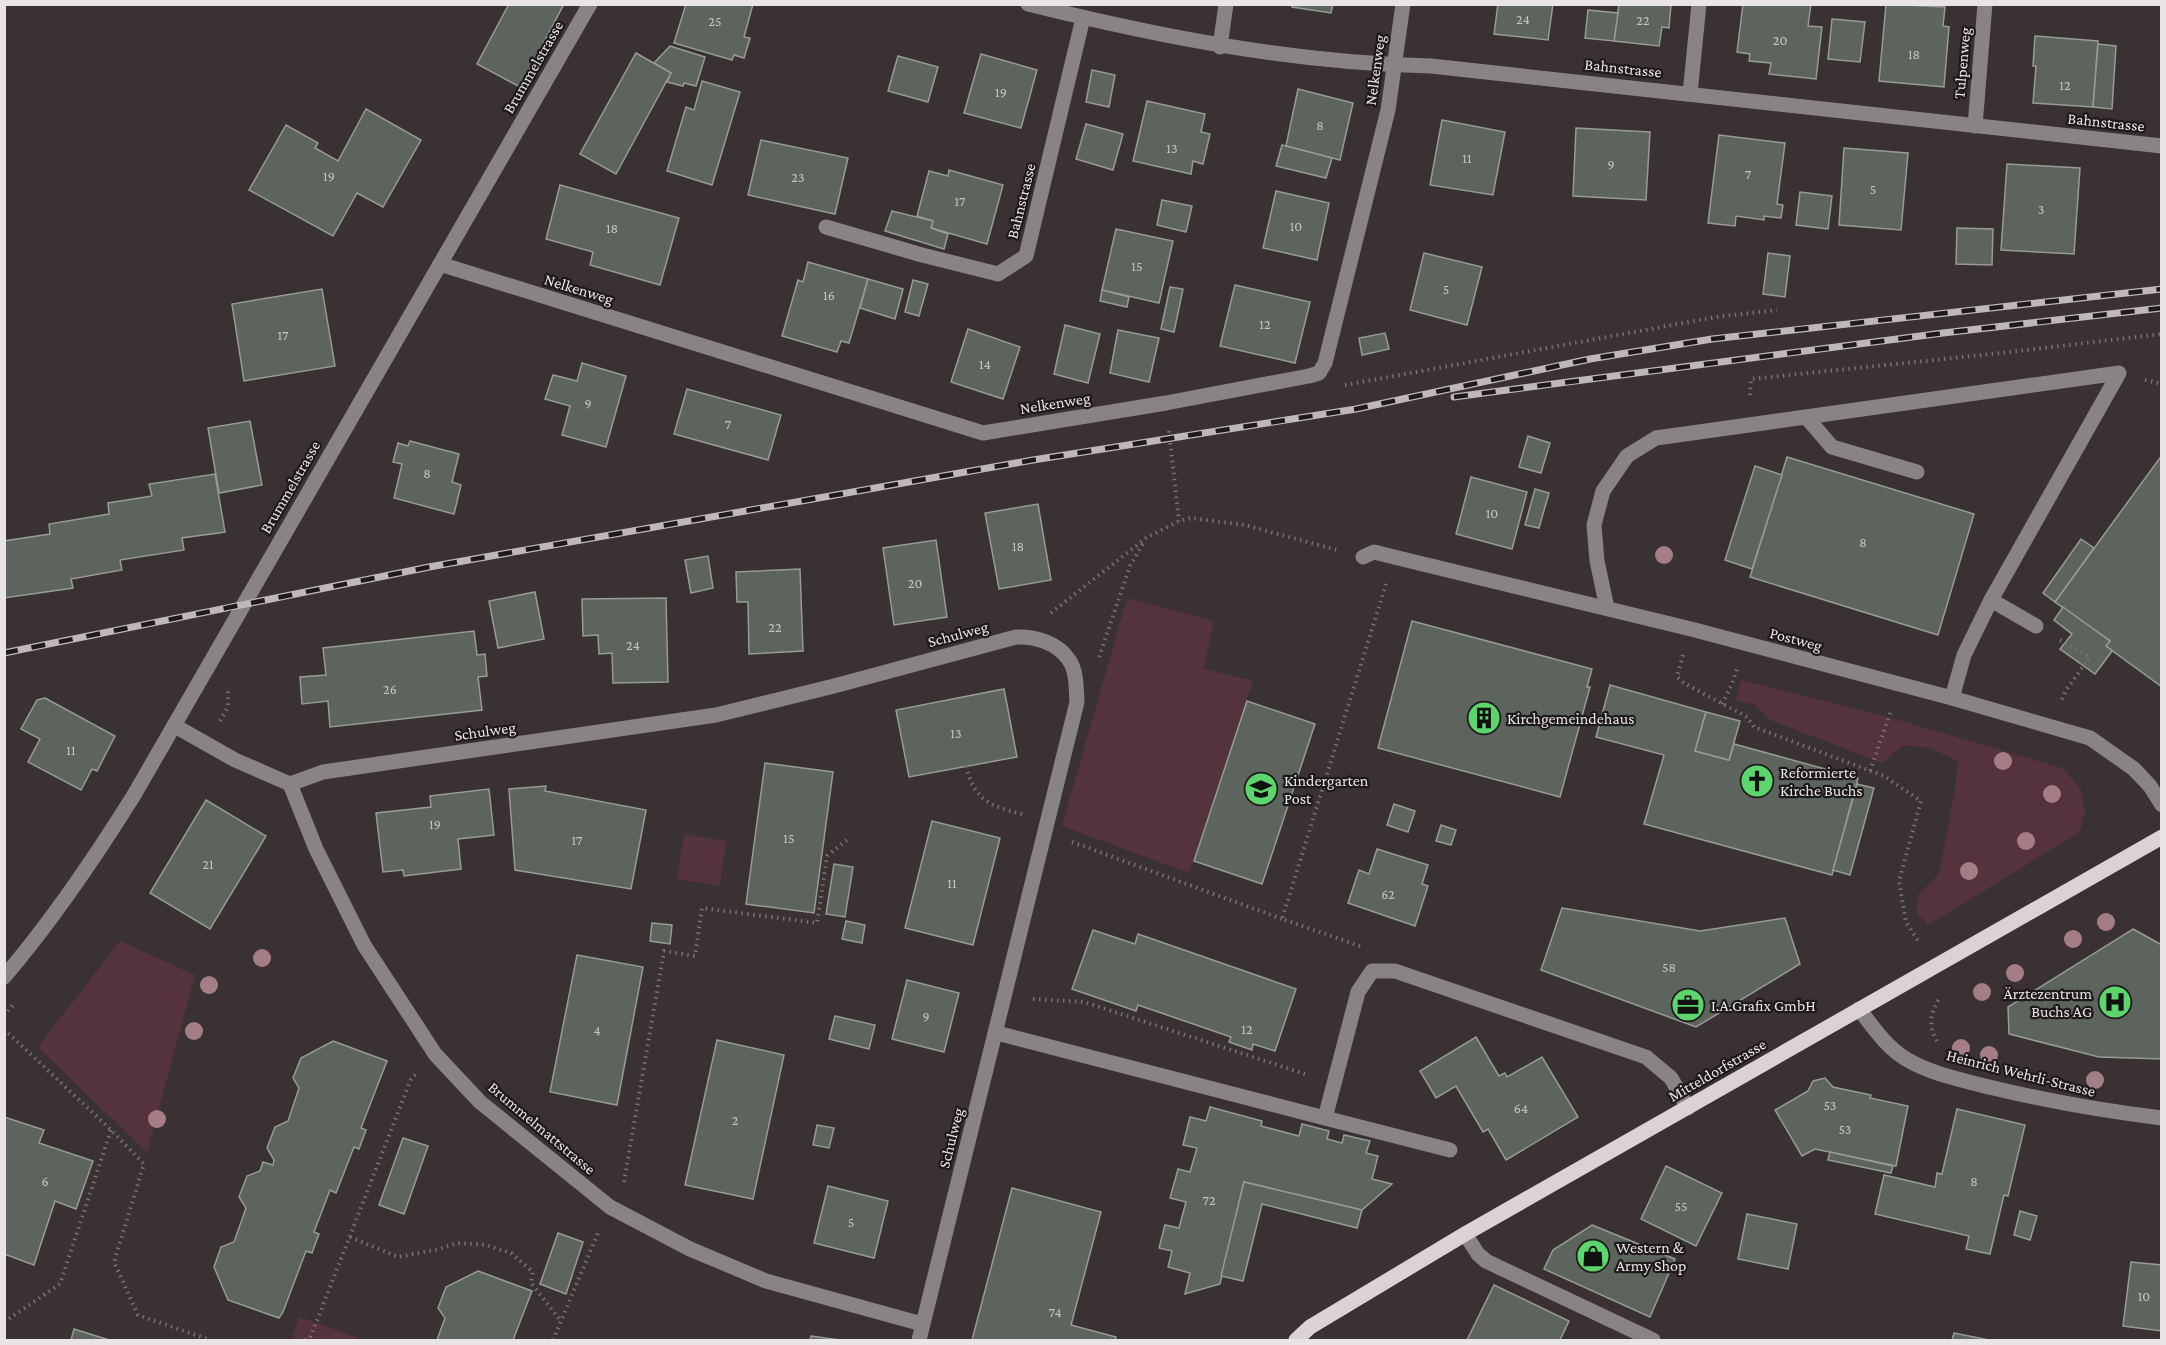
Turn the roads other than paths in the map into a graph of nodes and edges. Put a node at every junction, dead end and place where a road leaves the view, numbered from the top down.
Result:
1 (590, 4) edge
2 (1028, 4) edge
3 (1226, 4) edge
4 (1403, 4) edge
5 (1699, 4) edge
6 (1985, 4) edge
7 (1083, 18) junction
8 (1220, 46) junction
9 (1395, 65) junction
10 (1690, 94) junction
11 (1975, 126) junction
12 (2162, 146) edge
13 (826, 227) dead end
14 (440, 264) junction
15 (1807, 418) junction
16 (1917, 472) dead end
17 (1363, 557) road end
18 (1991, 600) junction
19 (1607, 608) junction
20 (2036, 626) road end
21 (1952, 698) junction
22 (175, 726) junction
23 (290, 784) junction
24 (2162, 805) edge
25 (2162, 837) edge
26 (4, 977) edge
27 (1859, 1009) junction
28 (997, 1032) junction
29 (1688, 1108) junction
30 (1325, 1118) junction
31 (2162, 1118) edge
32 (1450, 1150) dead end
33 (1466, 1234) junction
34 (922, 1324) junction
35 (919, 1341) edge
36 (1296, 1341) edge
37 (1653, 1341) edge

1 - 14 street, Brummelstrasse
2 - 7 street, Bahnstrasse
3 - 8 street
4 - 9 street, Nelkenweg
5 - 10 street
6 - 11 street, Tulpenweg
7 - 8 street, Bahnstrasse
7 - 13 street, Bahnstrasse
8 - 9 street, Bahnstrasse
9 - 10 street, Bahnstrasse
9 - 14 street, Nelkenweg
10 - 11 street, Bahnstrasse
11 - 12 street, Bahnstrasse
14 - 22 street, Brummelstrasse
15 - 16 street
15 - 18 street
15 - 19 street
17 - 19 street, Postweg
18 - 20 street
18 - 21 street
19 - 21 street, Postweg
21 - 24 street, Postweg
22 - 23 street
22 - 26 street, Brummelstrasse
23 - 28 street, Schulweg
23 - 34 street, Brummelmattstrasse
25 - 27 main road, Mitteldorfstrasse
27 - 29 main road, Mitteldorfstrasse
27 - 31 street, Heinrich Wehrli-Strasse
28 - 30 street
28 - 34 street, Schulweg
29 - 30 street
29 - 33 main road, Mitteldorfstrasse
30 - 32 street
33 - 36 main road, Mitteldorfstrasse
33 - 37 street
34 - 35 street, Schulweg

